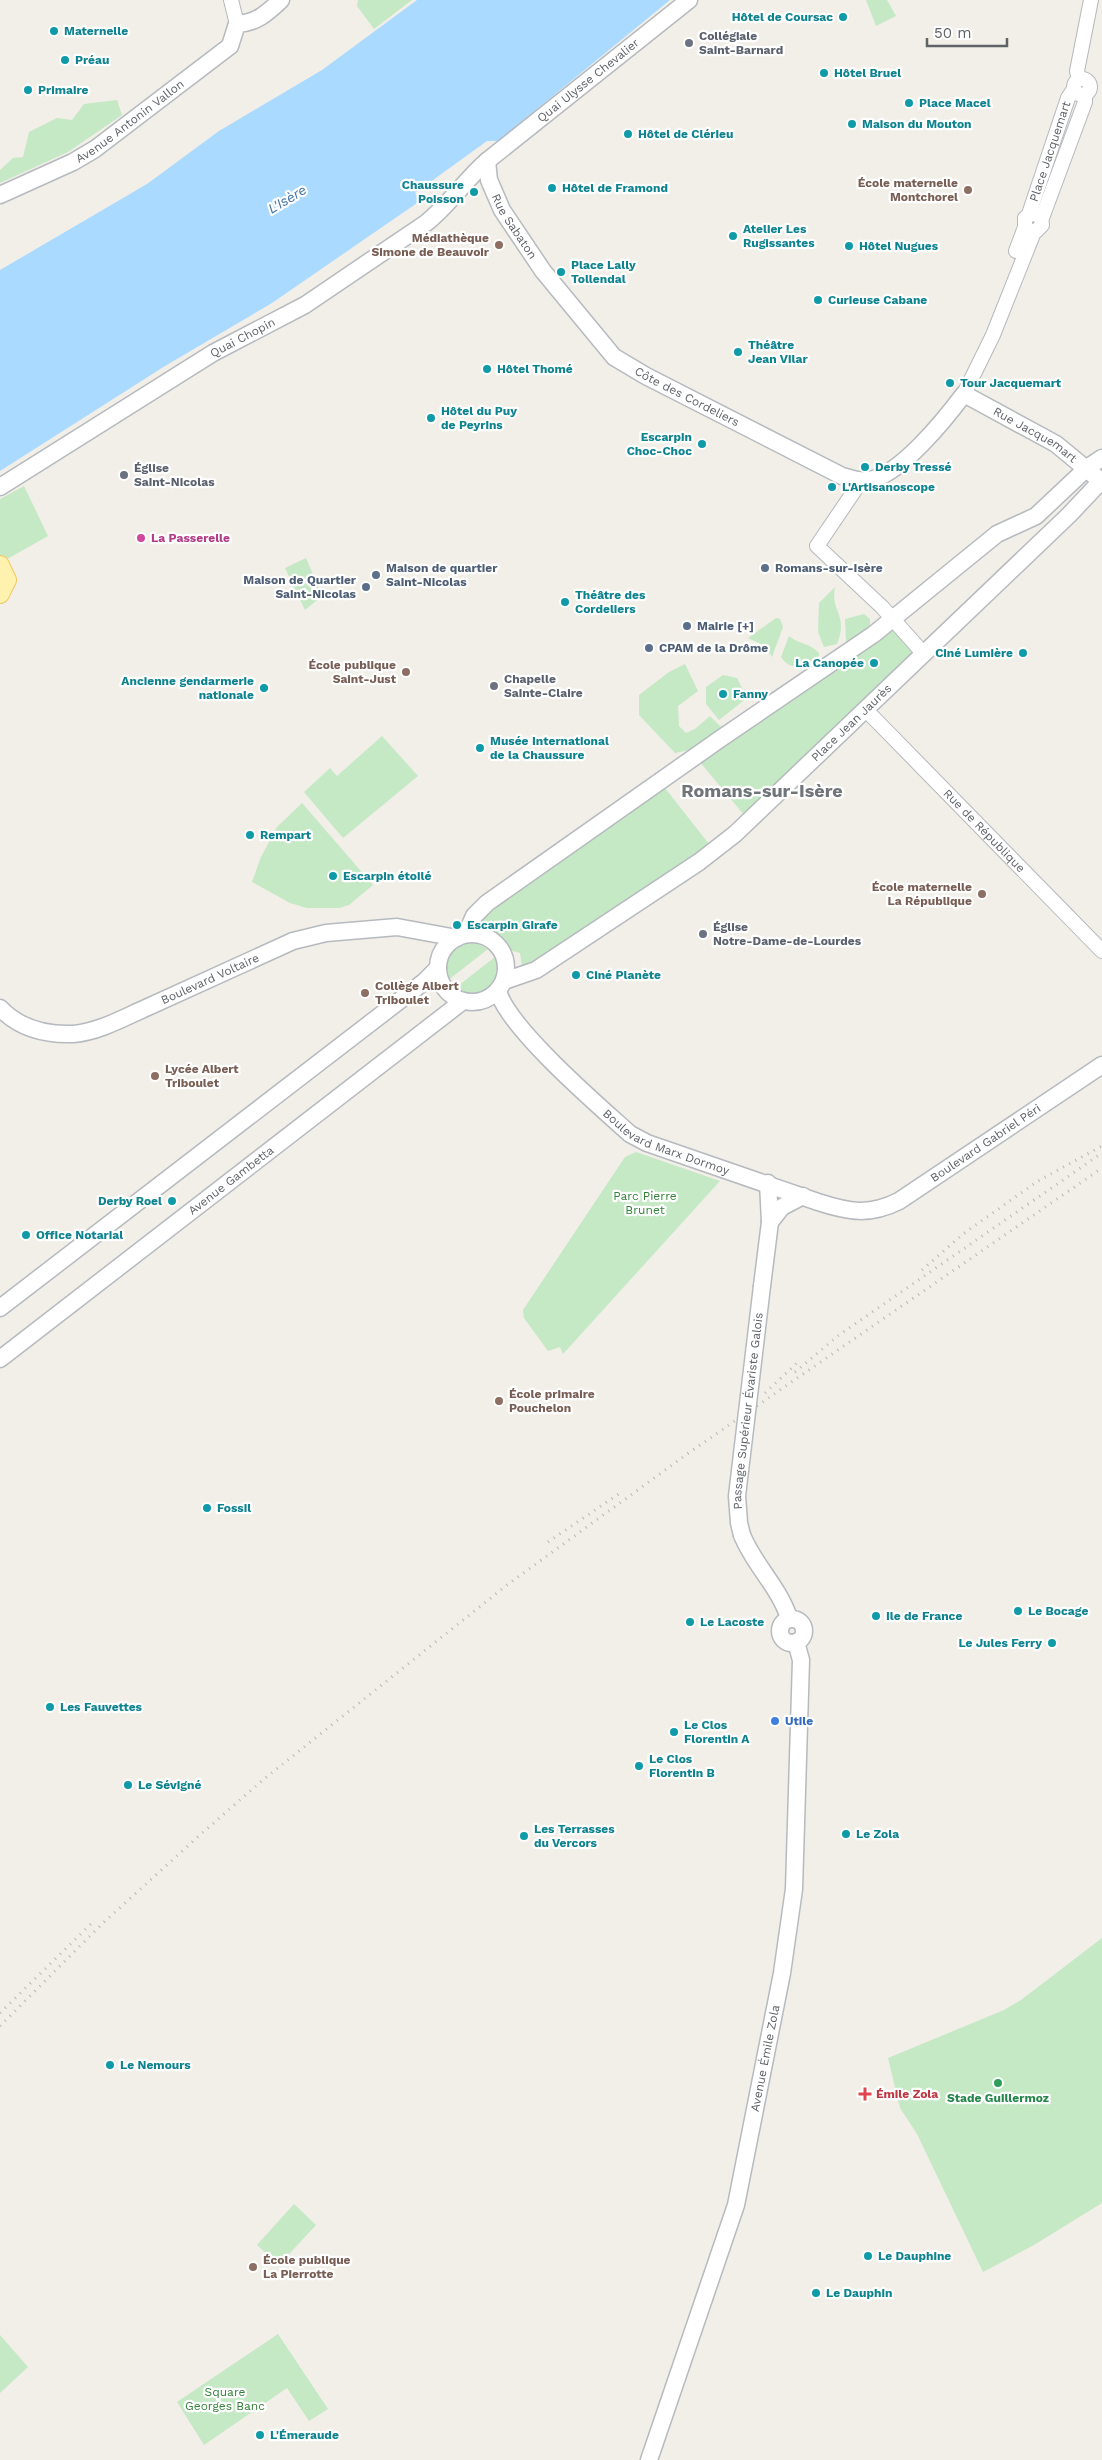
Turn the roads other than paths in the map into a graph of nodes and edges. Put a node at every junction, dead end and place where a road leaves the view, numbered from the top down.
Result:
1 (231, 0) edge
2 (281, 0) edge
3 (689, 0) edge
4 (1091, 0) edge
5 (238, 24) junction
6 (486, 161) junction
7 (470, 176) junction
8 (489, 180) junction
9 (0, 196) edge
10 (543, 271) joint
11 (964, 394) junction
12 (1102, 458) edge
13 (1087, 468) junction
14 (861, 481) junction
15 (1102, 481) edge
16 (0, 486) edge
17 (0, 565) edge
18 (0, 594) edge
19 (888, 613) junction
20 (924, 654) junction
21 (866, 710) junction
22 (428, 933) junction
23 (461, 936) junction
24 (1102, 951) edge
25 (439, 962) junction
26 (495, 991) junction
27 (463, 1001) junction
28 (0, 1008) edge
29 (1102, 1065) edge
30 (768, 1183) junction
31 (803, 1196) junction
32 (865, 1212) joint
33 (770, 1222) junction
34 (0, 1308) edge
35 (0, 1360) edge
36 (796, 1642) joint
37 (649, 2460) edge

1 - 5 street
2 - 5 main road
3 - 6 main road, Quai Ulysse Chevalier
4 - 11 street, Place Jacquemart
5 - 9 main road, Avenue Antonin Vallon
6 - 7 main road
6 - 8 main road, Rue Sabaton
7 - 8 main road, Rue Sabaton
7 - 16 main road, Quai Chopin
8 - 10 main road, Rue Sabaton
10 - 14 main road, Côte des Cordeliers
11 - 13 main road, Rue Jacquemart
11 - 14 main road
12 - 13 main road
13 - 15 main road, Rue Jacquemart
13 - 19 main road
14 - 19 street
15 - 20 main road, Place Jean Jaurès
17 - 18 main road
19 - 20 street
19 - 23 main road
20 - 21 main road, Place Jean Jaurès
21 - 24 street, Rue de République
21 - 26 main road, Place Jean Jaurès
22 - 23 main road, Boulevard Voltaire
22 - 25 main road
22 - 28 main road, Boulevard Voltaire
23 - 25 main road
23 - 26 main road
25 - 27 main road
25 - 34 main road
26 - 27 main road
26 - 30 main road, Boulevard Marx Dormoy
27 - 35 main road, Avenue Gambetta
29 - 32 main road, Boulevard Gabriel Péri
30 - 31 main road, Boulevard Marx Dormoy
30 - 33 main road, Passage Supérieur Évariste Galois
31 - 32 main road, Boulevard Marx Dormoy
31 - 33 main road
33 - 36 main road, Passage Supérieur Évariste Galois, bridge
36 - 37 main road, Avenue Émile Zola

